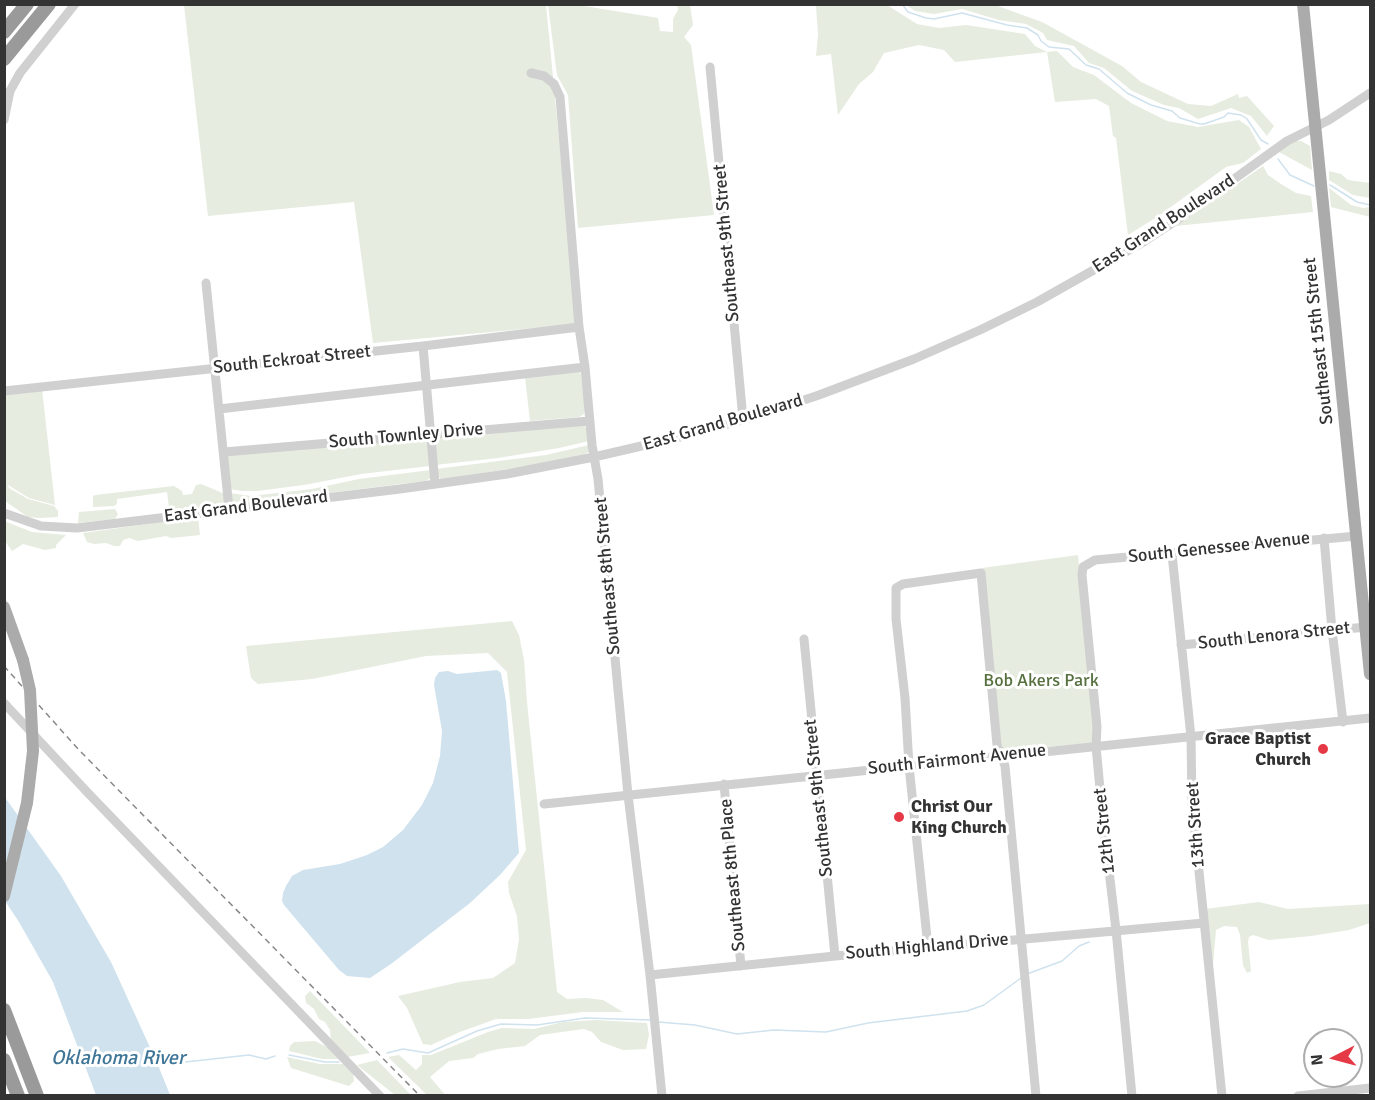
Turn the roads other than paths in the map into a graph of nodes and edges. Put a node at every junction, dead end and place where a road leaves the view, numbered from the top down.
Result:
1 (27, 4) edge
2 (49, 4) edge
3 (75, 4) edge
4 (1303, 4) edge
5 (7, 28) edge
6 (4, 59) edge
7 (710, 67) dead end
8 (531, 73) dead end
9 (1371, 93) edge
10 (4, 120) edge
11 (1316, 127) junction
12 (206, 283) dead end
13 (579, 327) junction
14 (423, 346) junction
15 (585, 367) junction
16 (214, 369) junction
17 (426, 386) junction
18 (4, 391) edge
19 (219, 410) junction
20 (743, 419) junction
21 (589, 420) junction
22 (430, 434) junction
23 (224, 452) junction
24 (594, 457) junction
25 (435, 484) junction
26 (229, 509) junction
27 (4, 513) edge
28 (1357, 536) junction
29 (1324, 538) junction
30 (1172, 554) junction
31 (1083, 567) joint
32 (4, 608) edge
33 (1366, 627) junction
34 (1332, 630) junction
35 (804, 639) dead end
36 (1181, 645) junction
37 (1371, 674) edge
38 (4, 703) edge
39 (1371, 718) edge
40 (1343, 722) junction
41 (1191, 737) junction
42 (1096, 746) junction
43 (1000, 756) junction
44 (909, 766) junction
45 (817, 774) junction
46 (724, 784) junction
47 (628, 795) junction
48 (544, 804) dead end
49 (4, 896) edge
50 (1204, 922) junction
51 (1116, 930) junction
52 (1021, 939) junction
53 (928, 947) junction
54 (835, 956) junction
55 (741, 966) junction
56 (650, 975) junction
57 (4, 1010) edge
58 (4, 1060) edge
59 (1371, 1088) edge
60 (18, 1095) edge
61 (37, 1095) edge
62 (380, 1095) edge
63 (662, 1095) edge
64 (1036, 1095) edge
65 (1132, 1095) edge
66 (1222, 1095) edge
67 (1298, 1095) edge

1 - 5 highway
2 - 6 highway
3 - 10 street
4 - 11 main road, Southeast 15th Street
7 - 20 street, Southeast 9th Street
8 - 13 street, Southeast 8th Street
9 - 11 street, East Grand Boulevard
11 - 20 street, East Grand Boulevard
11 - 28 main road, Southeast 15th Street
12 - 16 street
13 - 14 street, South Eckroat Street
13 - 15 street, Southeast 8th Street
14 - 16 street, South Eckroat Street
14 - 17 street
15 - 17 street
15 - 21 street, Southeast 8th Street
16 - 18 street, South Eckroat Street
16 - 19 street
17 - 19 street
17 - 22 street
19 - 23 street
20 - 24 street, East Grand Boulevard
21 - 22 street, South Townley Drive
21 - 24 street, Southeast 8th Street
22 - 23 street, South Townley Drive
22 - 25 street
23 - 26 street
24 - 25 street, East Grand Boulevard
24 - 47 street, Southeast 8th Street
25 - 26 street, East Grand Boulevard
26 - 27 street, East Grand Boulevard
28 - 29 street, South Genessee Avenue
28 - 33 main road, Southeast 15th Street
29 - 30 street, South Genessee Avenue
29 - 34 street
30 - 31 street, South Genessee Avenue
30 - 36 street, 13th Street
31 - 42 street, 12th Street
32 - 49 main road, bridge
33 - 34 street, South Lenora Street
33 - 37 main road, Southeast 15th Street
34 - 36 street, South Lenora Street
34 - 40 street
35 - 45 street, Southeast 9th Street
36 - 41 street, 13th Street
38 - 62 street
39 - 40 street, South Fairmont Avenue
40 - 41 street, South Fairmont Avenue
41 - 42 street, South Fairmont Avenue
41 - 50 street, 13th Street
42 - 43 street, South Fairmont Avenue
42 - 51 street, 12th Street
43 - 44 street, South Fairmont Avenue
43 - 44 street
43 - 52 street
44 - 45 street, South Fairmont Avenue
44 - 53 street
45 - 46 street, South Fairmont Avenue
45 - 54 street, Southeast 9th Street
46 - 47 street, South Fairmont Avenue
46 - 55 street, Southeast 8th Place
47 - 48 street, South Fairmont Avenue
47 - 56 street, Southeast 8th Street
50 - 51 street, South Highland Drive
50 - 66 street, 13th Street
51 - 52 street, South Highland Drive
51 - 65 street, 12th Street
52 - 53 street, South Highland Drive
52 - 64 street
53 - 54 street, South Highland Drive
54 - 55 street, South Highland Drive
55 - 56 street, South Highland Drive
56 - 63 street, Southeast 8th Street
57 - 61 highway
58 - 60 highway
59 - 67 street

